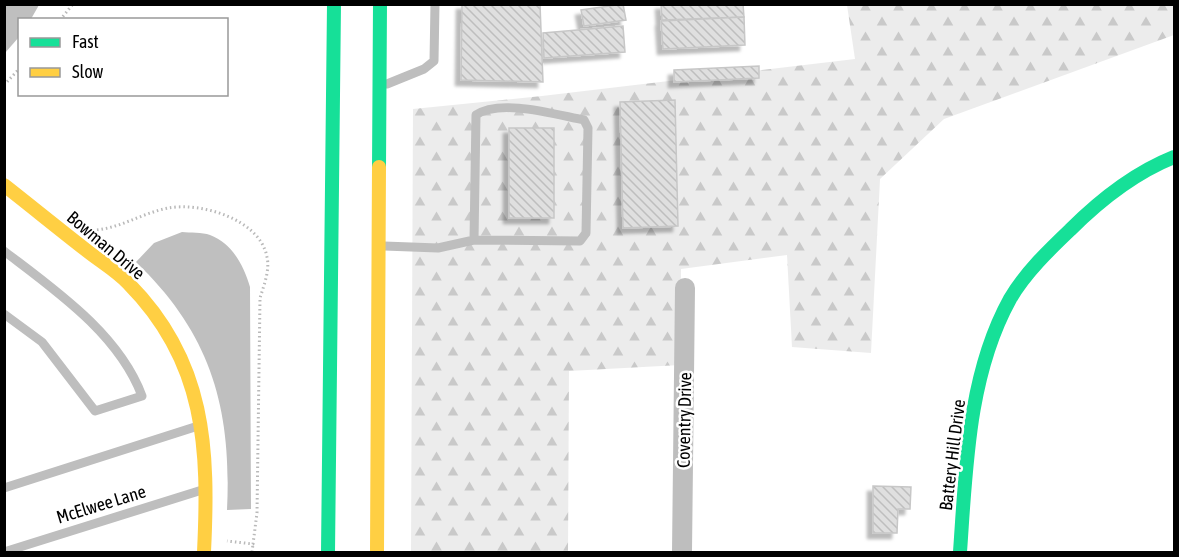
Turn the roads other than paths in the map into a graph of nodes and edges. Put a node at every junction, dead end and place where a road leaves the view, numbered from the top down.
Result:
1 (334, 4) edge
2 (380, 4) edge
3 (435, 4) edge
4 (379, 87) junction
5 (1174, 157) edge
6 (4, 185) edge
7 (474, 240) junction
8 (379, 245) junction
9 (4, 251) edge
10 (686, 288) dead end
11 (4, 314) edge
12 (203, 424) junction
13 (4, 488) edge
14 (207, 488) junction
15 (204, 546) edge
16 (4, 552) edge
17 (328, 552) edge
18 (377, 552) edge
19 (682, 552) edge
20 (960, 552) edge

1 - 17 main road
2 - 4 main road
3 - 4 lane
4 - 8 main road
5 - 20 main road, Battery Hill Drive
6 - 12 main road, Bowman Drive
7 - 7 lane
7 - 8 lane
8 - 18 main road
9 - 11 lane
10 - 19 street, Coventry Drive
12 - 13 lane
12 - 14 main road, Bowman Drive
14 - 15 main road, Bowman Drive
14 - 16 lane, McElwee Lane

